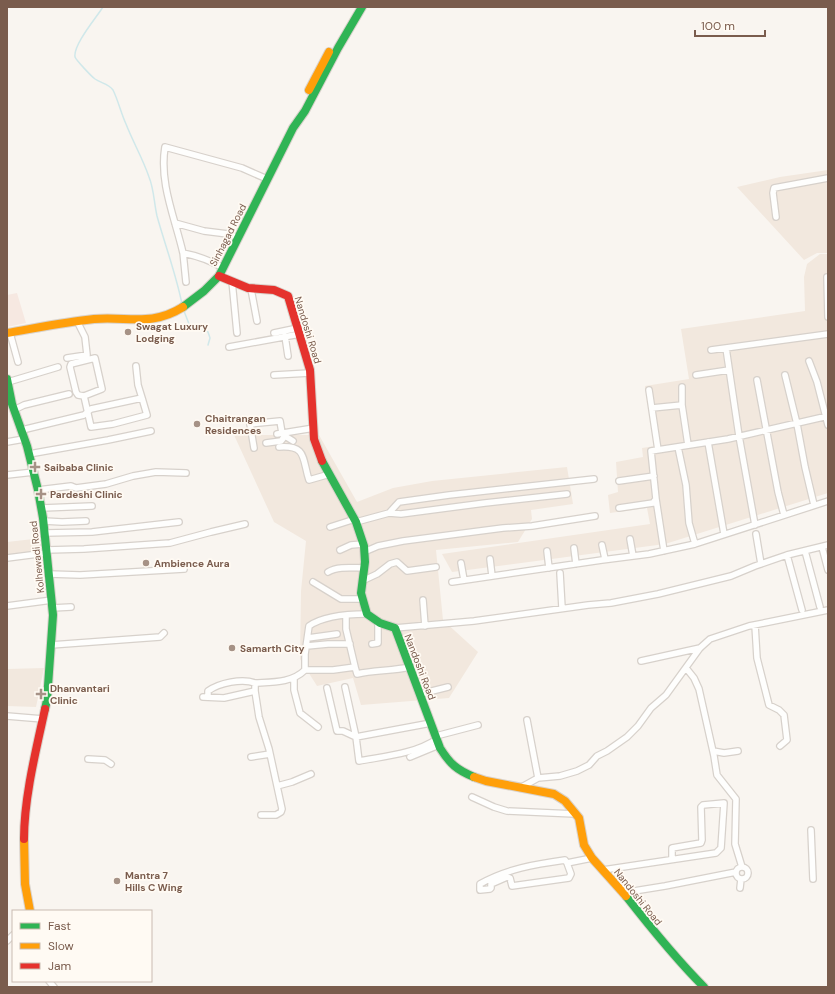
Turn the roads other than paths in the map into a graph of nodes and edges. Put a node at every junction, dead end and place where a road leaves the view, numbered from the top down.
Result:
1 (355, 7) edge
2 (362, 7) edge
3 (293, 128) junction
4 (828, 178) edge
5 (267, 179) junction
6 (776, 217) dead end
7 (175, 223) junction
8 (239, 238) junction
9 (183, 252) junction
10 (221, 272) junction
11 (828, 277) edge
12 (232, 281) junction
13 (186, 282) dead end
14 (251, 289) junction
15 (828, 317) edge
16 (77, 321) junction
17 (257, 321) dead end
18 (299, 331) junction
19 (8, 333) edge
20 (237, 333) dead end
21 (274, 333) dead end
22 (828, 334) edge
23 (285, 336) junction
24 (229, 347) dead end
25 (726, 348) junction
26 (711, 350) dead end
27 (288, 356) dead end
28 (67, 358) dead end
29 (808, 361) dead end
30 (18, 362) dead end
31 (136, 366) dead end
32 (58, 367) dead end
33 (729, 370) junction
34 (310, 372) junction
35 (274, 375) dead end
36 (696, 375) dead end
37 (785, 375) dead end
38 (757, 380) dead end
39 (8, 384) edge
40 (682, 387) dead end
41 (649, 390) dead end
42 (69, 394) dead end
43 (84, 396) junction
44 (142, 398) junction
45 (682, 405) junction
46 (652, 408) junction
47 (14, 410) junction
48 (87, 412) junction
49 (827, 417) edge
50 (797, 424) junction
51 (828, 425) edge
52 (314, 428) junction
53 (766, 430) junction
54 (151, 431) dead end
55 (23, 434) junction
56 (739, 436) junction
57 (280, 438) junction
58 (7, 442) edge
59 (293, 442) dead end
60 (708, 442) junction
61 (266, 443) dead end
62 (688, 445) junction
63 (678, 447) junction
64 (254, 448) dead end
65 (658, 450) junction
66 (29, 454) junction
67 (34, 472) junction
68 (186, 473) dead end
69 (330, 474) junction
70 (7, 475) edge
71 (654, 476) junction
72 (594, 479) dead end
73 (619, 481) dead end
74 (38, 490) junction
75 (567, 494) dead end
76 (656, 499) junction
77 (828, 501) edge
78 (92, 506) dead end
79 (814, 506) junction
80 (42, 508) junction
81 (619, 508) dead end
82 (389, 513) junction
83 (784, 515) junction
84 (595, 516) dead end
85 (44, 521) junction
86 (86, 521) dead end
87 (355, 521) junction
88 (178, 522) dead end
89 (245, 524) dead end
90 (755, 525) junction
91 (330, 527) dead end
92 (45, 533) junction
93 (724, 534) junction
94 (756, 534) dead end
95 (630, 538) dead end
96 (602, 544) dead end
97 (695, 544) junction
98 (828, 545) edge
99 (822, 547) junction
100 (364, 548) junction
101 (574, 548) dead end
102 (340, 550) dead end
103 (664, 550) junction
104 (46, 551) junction
105 (546, 551) dead end
106 (805, 551) junction
107 (787, 555) junction
108 (634, 556) junction
109 (7, 558) edge
110 (605, 559) junction
111 (490, 560) dead end
112 (461, 563) dead end
113 (576, 564) junction
114 (760, 564) junction
115 (436, 567) dead end
116 (364, 568) junction
117 (549, 568) junction
118 (184, 569) dead end
119 (828, 570) edge
120 (328, 572) dead end
121 (560, 573) dead end
122 (49, 574) junction
123 (492, 576) junction
124 (464, 580) junction
125 (362, 581) junction
126 (313, 582) dead end
127 (452, 582) dead end
128 (362, 599) junction
129 (423, 600) dead end
130 (52, 604) junction
131 (7, 606) edge
132 (71, 606) dead end
133 (820, 607) dead end
134 (562, 608) junction
135 (802, 610) dead end
136 (828, 610) edge
137 (367, 614) junction
138 (346, 615) junction
139 (378, 621) junction
140 (754, 625) junction
141 (426, 626) junction
142 (395, 628) junction
143 (164, 633) dead end
144 (337, 634) dead end
145 (308, 638) junction
146 (350, 644) junction
147 (372, 644) dead end
148 (51, 645) junction
149 (306, 646) junction
150 (700, 648) junction
151 (641, 661) dead end
152 (354, 667) junction
153 (410, 667) junction
154 (686, 668) junction
155 (305, 670) junction
156 (294, 678) junction
157 (257, 683) junction
158 (345, 687) dead end
159 (448, 687) dead end
160 (327, 688) dead end
161 (255, 691) junction
162 (420, 694) junction
163 (7, 716) edge
164 (43, 719) junction
165 (527, 720) dead end
166 (431, 723) junction
167 (478, 725) dead end
168 (318, 727) dead end
169 (356, 736) junction
170 (437, 740) junction
171 (780, 746) dead end
172 (713, 751) junction
173 (738, 751) dead end
174 (270, 754) junction
175 (251, 757) dead end
176 (410, 757) dead end
177 (88, 759) dead end
178 (111, 764) dead end
179 (310, 774) dead end
180 (538, 778) junction
181 (277, 786) junction
182 (520, 788) junction
183 (472, 797) dead end
184 (576, 814) junction
185 (261, 815) dead end
186 (810, 830) dead end
187 (592, 858) junction
188 (672, 859) junction
189 (567, 863) junction
190 (742, 867) junction
191 (603, 870) junction
192 (736, 872) junction
193 (741, 879) junction
194 (813, 879) dead end
195 (740, 888) dead end
196 (634, 891) dead end
197 (30, 910) edge
198 (704, 987) edge

1 - 3 street, Sinhagad Road
2 - 3 street, Sinhagad Road
3 - 5 street, Sinhagad Road
4 - 6 street
5 - 7 street
5 - 8 street, Sinhagad Road
7 - 8 street
7 - 9 street
8 - 10 street, Sinhagad Road
9 - 10 street
9 - 13 street
10 - 12 street, Nandoshi Road
10 - 16 street, Sinhagad Road
11 - 15 street
12 - 14 street, Nandoshi Road
12 - 20 street
14 - 17 street
14 - 18 street, Nandoshi Road
16 - 19 street, Sinhagad Road
16 - 28 street
18 - 21 street
18 - 23 street
18 - 34 street, Nandoshi Road
19 - 30 street
22 - 25 street
23 - 24 street
23 - 27 street
25 - 26 street
25 - 33 street
29 - 49 street
31 - 44 street
32 - 39 street
33 - 36 street
33 - 56 street
34 - 35 street
34 - 52 street, Nandoshi Road
37 - 50 street
38 - 53 street
39 - 47 street, Kolhewadi Road
40 - 45 street
41 - 46 street
42 - 47 street
43 - 43 street
43 - 48 street
44 - 48 street
44 - 48 street
45 - 46 street
45 - 62 street
46 - 65 street
47 - 55 street, Kolhewadi Road
48 - 55 street
49 - 50 street
49 - 51 street
50 - 53 street
50 - 79 street
52 - 57 street
52 - 69 street, Nandoshi Road
53 - 56 street
53 - 83 street
54 - 66 street
55 - 58 street
55 - 66 street, Kolhewadi Road
56 - 60 street
56 - 90 street
57 - 59 street
57 - 61 street
57 - 64 street
57 - 69 street
60 - 62 street
60 - 93 street
62 - 63 street
63 - 65 street
63 - 97 street
65 - 71 street
66 - 67 street, Kolhewadi Road
67 - 70 street
67 - 74 street, Kolhewadi Road
68 - 74 street
69 - 87 street, Nandoshi Road
71 - 73 street
71 - 76 street
72 - 82 street
74 - 80 street, Kolhewadi Road
75 - 82 street
76 - 81 street
76 - 103 street
77 - 79 street
78 - 80 street
79 - 83 street
80 - 85 street, Kolhewadi Road
82 - 87 street
83 - 90 street
84 - 100 street
85 - 86 street
85 - 92 street, Kolhewadi Road
87 - 91 street
87 - 100 street, Nandoshi Road
88 - 92 street
89 - 104 street
90 - 93 street
92 - 104 street, Kolhewadi Road
93 - 97 street
94 - 114 street
95 - 108 street
96 - 110 street
97 - 103 street
98 - 99 street
99 - 106 street
99 - 119 street
100 - 102 street
100 - 116 street, Nandoshi Road
101 - 113 street
103 - 108 street
104 - 109 street
104 - 122 street, Kolhewadi Road
105 - 117 street
106 - 107 street
106 - 133 street
107 - 114 street
107 - 135 street
108 - 110 street
110 - 113 street
111 - 123 street
112 - 124 street
113 - 117 street
114 - 134 street
115 - 125 street
116 - 120 street
116 - 125 street, Nandoshi Road
117 - 123 street
118 - 122 street
121 - 134 street
122 - 130 street, Kolhewadi Road
123 - 124 street
124 - 127 street
125 - 128 street, Nandoshi Road
126 - 128 street
128 - 137 street, Nandoshi Road
129 - 141 street
130 - 131 street
130 - 132 street
130 - 148 street, Kolhewadi Road
134 - 141 street
136 - 140 street
137 - 138 street
137 - 139 street, Nandoshi Road
138 - 145 street
138 - 146 street
139 - 142 street, Nandoshi Road
139 - 147 street
140 - 150 street
140 - 171 street
141 - 142 street
142 - 153 street, Nandoshi Road
143 - 148 street
144 - 145 street
145 - 149 street
146 - 149 street
146 - 152 street
148 - 164 street, Kolhewadi Road
149 - 155 street
150 - 151 street
150 - 154 street
152 - 153 street
152 - 155 street
153 - 162 street, Nandoshi Road
154 - 172 street
154 - 180 street
155 - 156 street
156 - 157 street
156 - 168 street
157 - 161 street
157 - 161 street
158 - 169 street
159 - 162 street
160 - 169 street
161 - 174 street
162 - 166 street, Nandoshi Road
163 - 164 street
164 - 197 street, Kolhewadi Road
165 - 180 street
166 - 169 street
166 - 170 street, Nandoshi Road
167 - 170 street
169 - 170 street
170 - 176 street
170 - 182 street, Nandoshi Road
172 - 173 street
172 - 190 street
174 - 175 street
174 - 181 street
177 - 178 street
179 - 181 street
180 - 182 street
181 - 185 street
182 - 184 street, Nandoshi Road
183 - 184 street
184 - 187 street, Nandoshi Road
186 - 194 street
187 - 189 street
187 - 191 street, Nandoshi Road
188 - 188 street
188 - 191 street
189 - 189 street
190 - 192 street
190 - 193 street
191 - 198 street, Nandoshi Road
192 - 193 street
192 - 196 street
193 - 195 street

